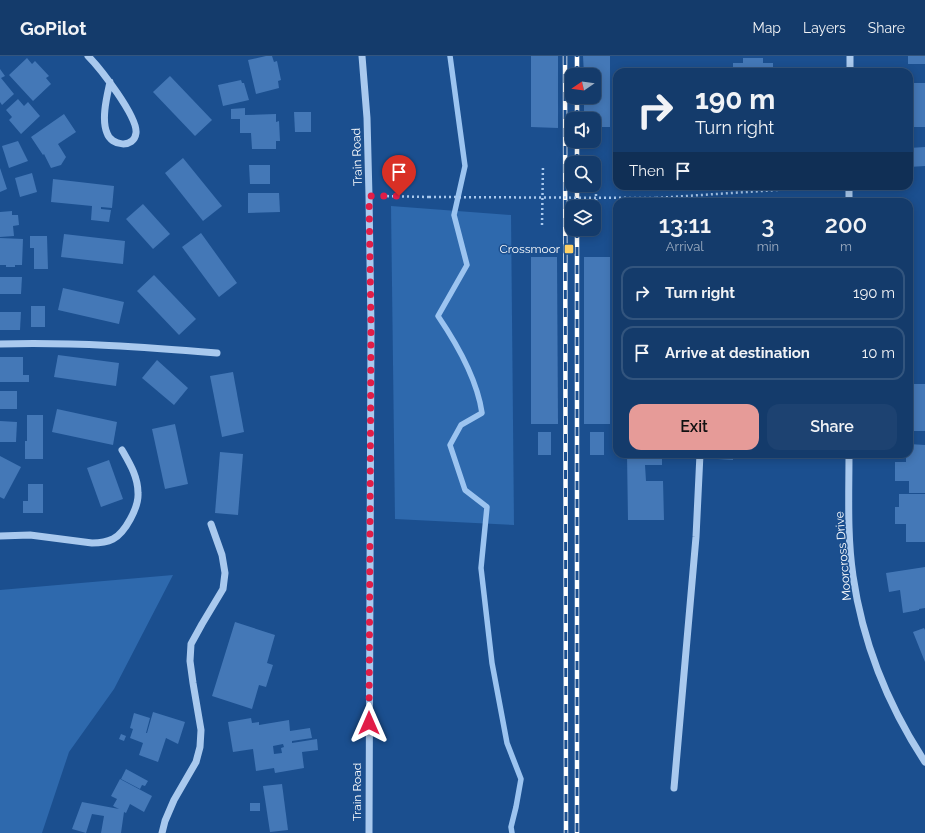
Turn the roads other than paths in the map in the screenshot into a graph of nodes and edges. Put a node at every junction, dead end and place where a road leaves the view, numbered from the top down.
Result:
1 (88, 56) edge
2 (362, 56) edge
3 (850, 56) edge
4 (850, 68) edge
5 (110, 82) junction
6 (0, 344) edge
7 (217, 352) dead end
8 (122, 450) dead end
9 (700, 458) edge
10 (849, 458) edge
11 (211, 524) dead end
12 (0, 536) edge
13 (925, 762) edge
14 (674, 788) dead end
15 (162, 833) edge
16 (368, 833) edge

1 - 5 street
2 - 16 street, Train Road
3 - 4 street
5 - 5 street
6 - 7 street
8 - 12 street
9 - 14 street
10 - 13 street, Moorcross Drive
11 - 15 street

